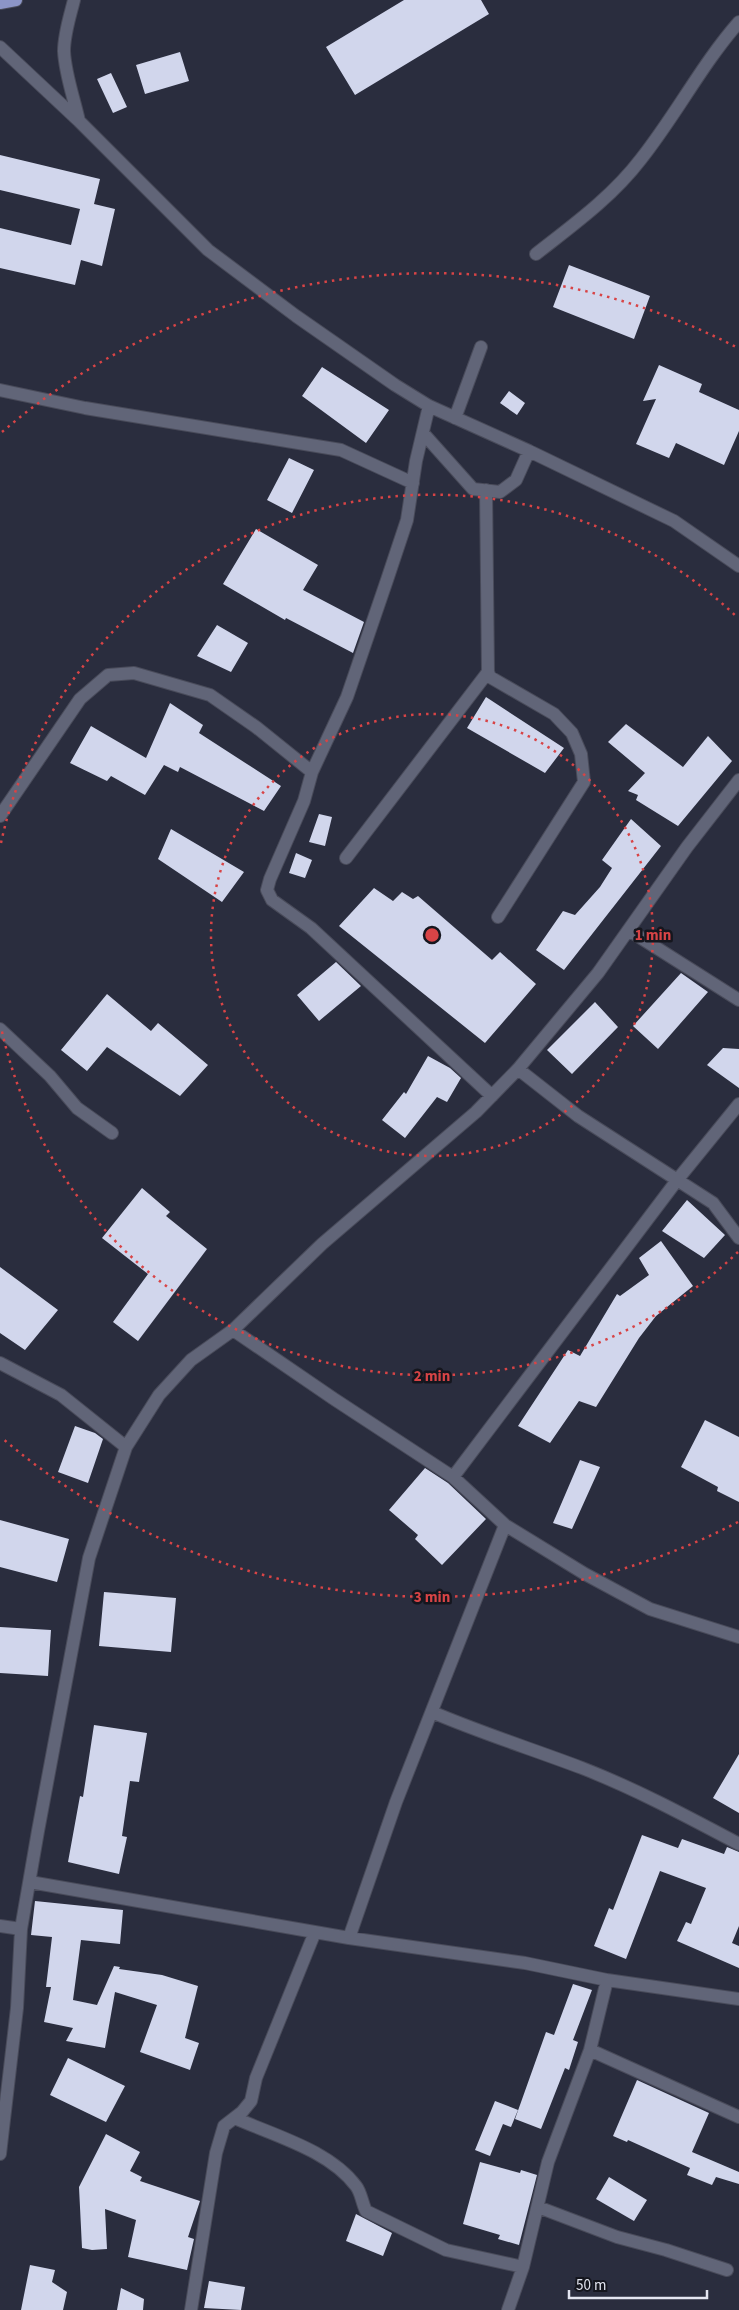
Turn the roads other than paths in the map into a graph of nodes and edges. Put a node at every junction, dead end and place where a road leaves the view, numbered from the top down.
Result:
1 (16, 0) edge
2 (74, 0) edge
3 (0, 3) edge
4 (739, 22) edge
5 (0, 47) edge
6 (80, 121) junction
7 (536, 254) dead end
8 (481, 347) dead end
9 (0, 390) edge
10 (429, 406) junction
11 (455, 418) junction
12 (423, 433) junction
13 (529, 451) junction
14 (412, 484) junction
15 (486, 490) junction
16 (739, 566) edge
17 (488, 672) junction
18 (312, 772) junction
19 (739, 780) edge
20 (0, 816) edge
21 (346, 858) dead end
22 (498, 918) dead end
23 (630, 931) junction
24 (739, 1000) edge
25 (0, 1029) edge
26 (518, 1069) junction
27 (492, 1096) junction
28 (739, 1104) edge
29 (112, 1133) dead end
30 (678, 1179) junction
31 (739, 1238) edge
32 (233, 1330) junction
33 (0, 1362) edge
34 (126, 1447) junction
35 (453, 1477) junction
36 (505, 1526) junction
37 (739, 1637) edge
38 (432, 1712) junction
39 (739, 1844) edge
40 (30, 1882) junction
41 (0, 1926) edge
42 (21, 1929) junction
43 (315, 1932) junction
44 (349, 1938) junction
45 (607, 1980) junction
46 (739, 1999) edge
47 (590, 2050) junction
48 (739, 2117) edge
49 (235, 2118) junction
50 (0, 2154) edge
51 (538, 2207) junction
52 (523, 2267) junction
53 (727, 2270) dead end
54 (191, 2310) edge
55 (508, 2310) edge

1 - 3 main road
2 - 6 street
4 - 7 street
5 - 6 street
6 - 10 street
8 - 11 street
9 - 14 street
10 - 11 street
10 - 12 street
11 - 13 street
12 - 14 street
12 - 15 street
13 - 15 street
13 - 16 street
14 - 18 street
15 - 17 street
17 - 21 street
17 - 22 street
18 - 20 street
18 - 27 street
19 - 23 street
23 - 24 street
23 - 26 street
25 - 29 street
26 - 27 street
26 - 30 street
27 - 32 street
28 - 30 street
30 - 31 street
30 - 35 street
32 - 34 street
32 - 35 street
33 - 34 street
34 - 40 street
35 - 36 street
36 - 37 street
36 - 38 street
38 - 39 street
38 - 44 street
40 - 42 street
40 - 43 street
41 - 42 street
42 - 50 street
43 - 44 street
43 - 49 street
44 - 45 street
45 - 46 street
45 - 47 street
47 - 48 street
47 - 51 street
49 - 52 street
49 - 54 street
51 - 52 street
51 - 53 street
52 - 55 street

